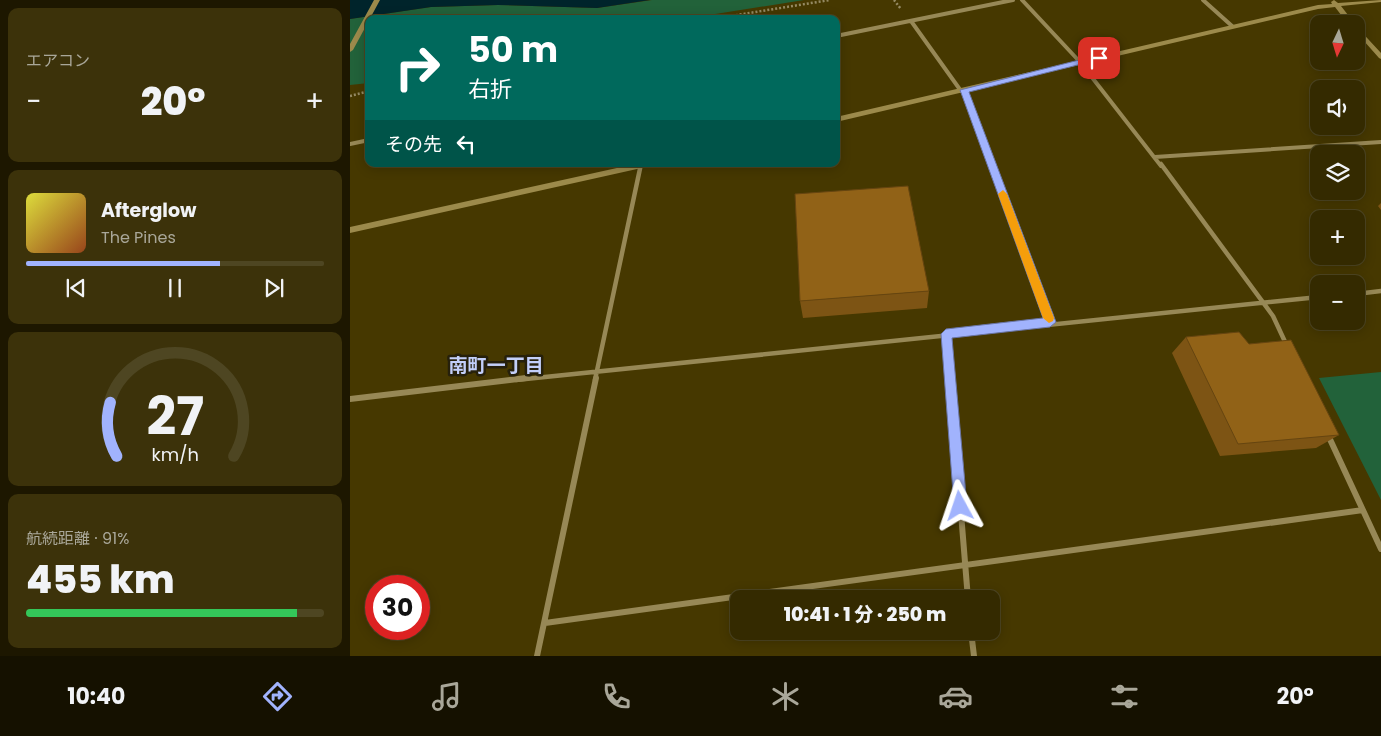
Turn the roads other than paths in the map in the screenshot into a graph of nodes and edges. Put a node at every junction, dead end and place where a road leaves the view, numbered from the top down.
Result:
1 (377, 0) edge
2 (1013, 0) edge
3 (1022, 0) edge
4 (1202, 0) edge
5 (1381, 0) edge
6 (1335, 3) edge
7 (369, 15) edge
8 (1345, 15) edge
9 (911, 21) junction
10 (365, 22) edge
11 (1232, 26) junction
12 (840, 35) edge
13 (1365, 38) edge
14 (350, 50) edge
15 (1381, 57) edge
16 (1080, 62) junction
17 (962, 90) junction
18 (840, 119) edge
19 (365, 141) edge
20 (1381, 142) edge
21 (350, 144) edge
22 (1155, 157) junction
23 (630, 167) edge
24 (642, 167) edge
25 (350, 230) edge
26 (1381, 291) edge
27 (1365, 293) edge
28 (1310, 298) edge
29 (1263, 302) junction
30 (1050, 322) junction
31 (946, 334) junction
32 (1290, 351) edge
33 (597, 370) junction
34 (350, 399) edge
35 (1326, 431) edge
36 (1364, 510) junction
37 (1381, 549) edge
38 (965, 564) junction
39 (967, 590) edge
40 (545, 623) junction
41 (973, 640) edge
42 (537, 656) edge
43 (974, 656) edge

1 - 7 street
2 - 9 street
3 - 16 street
4 - 11 street
5 - 6 street
6 - 8 street
6 - 11 street
9 - 12 street
9 - 17 street
10 - 14 street
11 - 16 street
13 - 15 street
16 - 17 street
16 - 22 street
17 - 18 street
17 - 30 street
19 - 21 street
20 - 22 street
22 - 29 street
23 - 25 street
24 - 33 street
26 - 27 street
28 - 29 street
29 - 30 street
29 - 32 street
30 - 31 street
31 - 33 street
31 - 38 street
33 - 34 street
33 - 40 street
35 - 36 street
36 - 37 street
36 - 38 street
38 - 39 street
38 - 40 street
40 - 42 street
41 - 43 street

